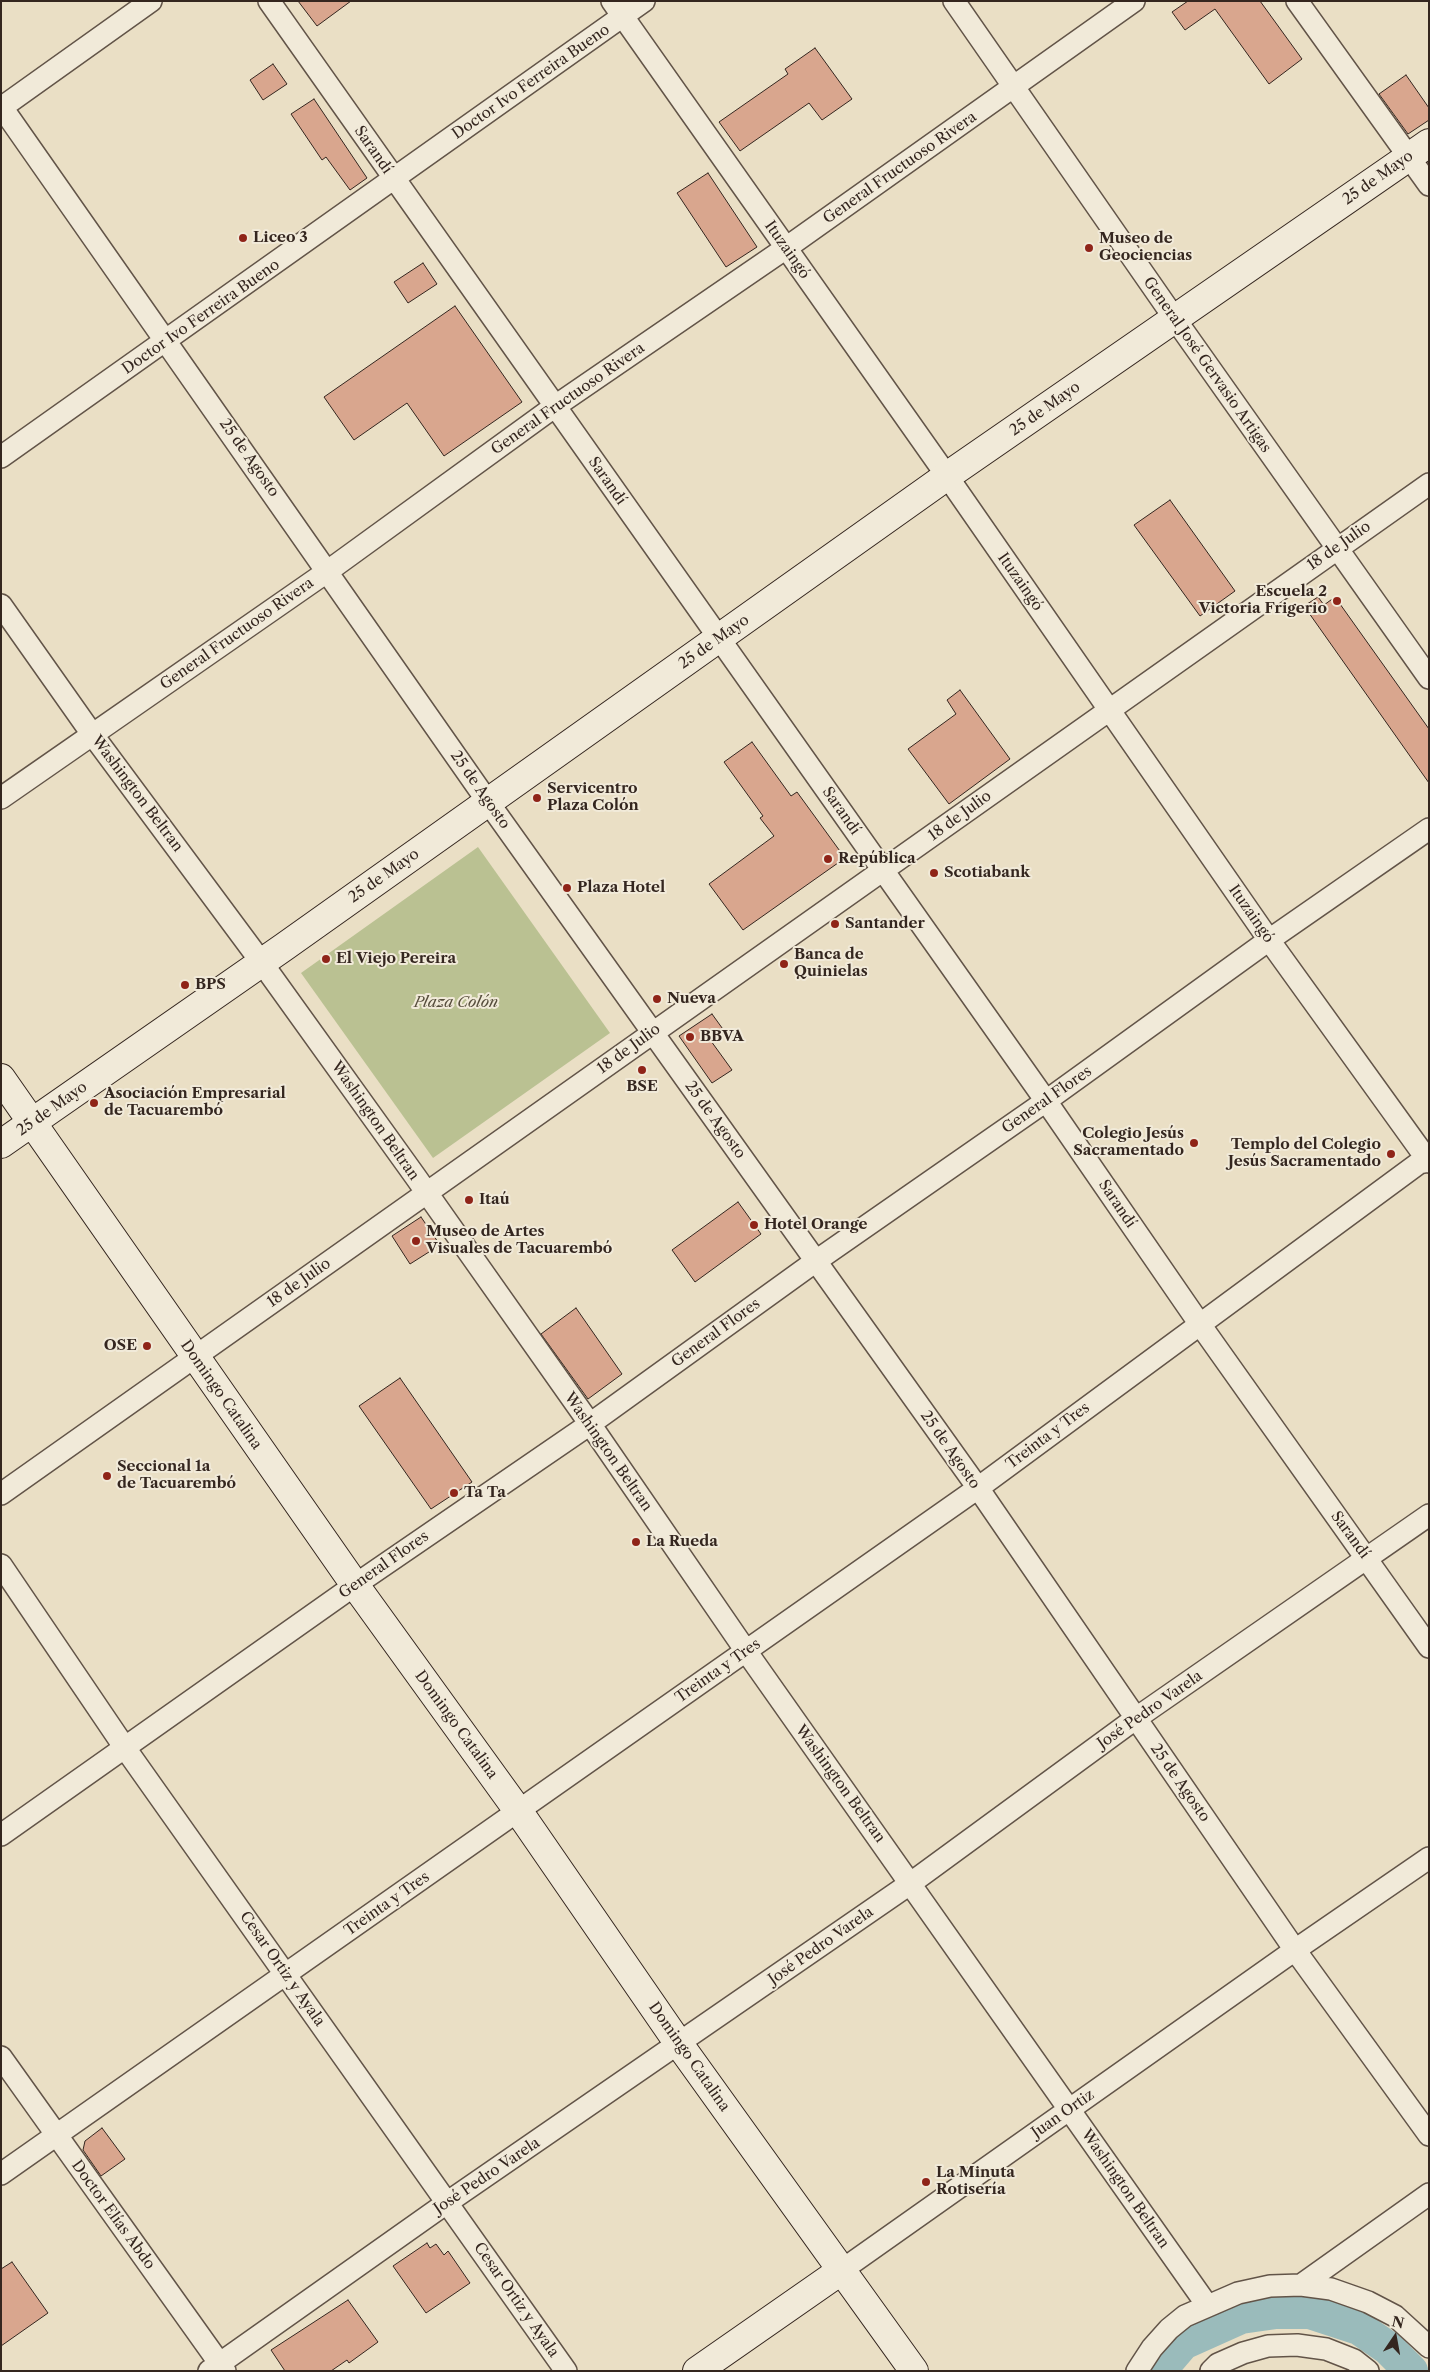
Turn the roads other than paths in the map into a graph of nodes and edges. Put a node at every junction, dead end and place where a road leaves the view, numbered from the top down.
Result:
1 (151, 1) edge
2 (269, 1) edge
3 (644, 1) edge
4 (954, 1) edge
5 (1134, 1) edge
6 (1297, 1) edge
7 (618, 9) edge
8 (1014, 86) junction
9 (2, 107) edge
10 (1419, 150) edge
11 (394, 180) junction
12 (1429, 185) edge
13 (786, 248) junction
14 (1175, 319) junction
15 (167, 341) junction
16 (554, 407) junction
17 (1, 457) edge
18 (947, 476) junction
19 (1429, 484) edge
20 (1336, 548) junction
21 (328, 571) junction
22 (1, 605) edge
23 (719, 638) junction
24 (1429, 678) edge
25 (1109, 709) junction
26 (92, 734) junction
27 (1, 798) edge
28 (488, 802) junction
29 (1429, 829) edge
30 (883, 871) junction
31 (1269, 940) junction
32 (262, 962) junction
33 (652, 1033) junction
34 (1, 1078) edge
35 (1046, 1101) junction
36 (32, 1122) junction
37 (1, 1144) edge
38 (1429, 1161) edge
39 (426, 1194) junction
40 (816, 1261) junction
41 (1199, 1323) junction
42 (194, 1357) junction
43 (590, 1424) junction
44 (978, 1488) junction
45 (1, 1494) edge
46 (1429, 1515) edge
47 (1368, 1559) junction
48 (1, 1565) edge
49 (354, 1585) junction
50 (1429, 1646) edge
51 (746, 1651) junction
52 (1135, 1719) junction
53 (125, 1748) junction
54 (519, 1812) junction
55 (1, 1835) edge
56 (1429, 1858) edge
57 (911, 1883) junction
58 (1295, 1950) junction
59 (286, 1975) junction
60 (680, 2044) junction
61 (1, 2057) edge
62 (1069, 2109) junction
63 (1429, 2135) edge
64 (56, 2136) junction
65 (1, 2174) edge
66 (1429, 2194) edge
67 (448, 2202) junction
68 (842, 2270) junction
69 (1302, 2285) junction
70 (1207, 2305) junction
71 (1429, 2347) edge
72 (218, 2368) edge
73 (566, 2371) edge
74 (697, 2371) edge
75 (914, 2371) edge
76 (1137, 2371) edge
77 (1211, 2371) edge
78 (1368, 2371) edge

1 - 9 street
2 - 11 street, Sarandí
3 - 7 street, Doctor Ivo Ferreira Bueno
4 - 8 street, General José Gervasio Artigas
5 - 8 street, General Fructuoso Rivera
6 - 10 street
7 - 11 street, Doctor Ivo Ferreira Bueno
7 - 13 street, Ituzaingó
8 - 13 street, General Fructuoso Rivera
8 - 14 street, General José Gervasio Artigas
9 - 15 street, 25 de Agosto
10 - 12 street
10 - 14 street, 25 de Mayo
11 - 15 street, Doctor Ivo Ferreira Bueno
11 - 16 street, Sarandí
13 - 16 street, General Fructuoso Rivera
13 - 18 street, Ituzaingó
14 - 18 street, 25 de Mayo
14 - 20 street, General José Gervasio Artigas
15 - 17 street, Doctor Ivo Ferreira Bueno
15 - 21 street, 25 de Agosto
16 - 21 street, General Fructuoso Rivera
16 - 23 street, Sarandí
18 - 23 street, 25 de Mayo
18 - 25 street, Ituzaingó
19 - 20 street, 18 de Julio
20 - 24 street, General José Gervasio Artigas
20 - 25 street, 18 de Julio
21 - 26 street, General Fructuoso Rivera
21 - 28 street, 25 de Agosto
22 - 26 street, Washington Beltran
23 - 28 street, 25 de Mayo
23 - 30 street, Sarandí
25 - 30 street, 18 de Julio
25 - 31 street, Ituzaingó
26 - 27 street, General Fructuoso Rivera
26 - 32 street, Washington Beltran
28 - 32 street, 25 de Mayo
28 - 33 street, 25 de Agosto
29 - 31 street, General Flores
30 - 33 street, 18 de Julio
30 - 35 street, Sarandí
31 - 35 street, General Flores
31 - 38 street, Ituzaingó
32 - 36 street, 25 de Mayo
32 - 39 street, Washington Beltran
33 - 39 street, 18 de Julio
33 - 40 street, 25 de Agosto
34 - 36 street, Domingo Catalina
35 - 40 street, General Flores
35 - 41 street, Sarandí
36 - 37 street, 25 de Mayo
36 - 42 street, Domingo Catalina
38 - 41 street, Treinta y Tres
39 - 42 street, 18 de Julio
39 - 43 street, Washington Beltran
40 - 43 street, General Flores
40 - 44 street, 25 de Agosto
41 - 44 street, Treinta y Tres
41 - 47 street, Sarandí
42 - 45 street, 18 de Julio
42 - 49 street, Domingo Catalina
43 - 49 street, General Flores
43 - 51 street, Washington Beltran
44 - 51 street, Treinta y Tres
44 - 52 street, 25 de Agosto
46 - 47 street, José Pedro Varela
47 - 50 street, Sarandí
47 - 52 street, José Pedro Varela
48 - 53 street, Cesar Ortiz y Ayala
49 - 53 street, General Flores
49 - 54 street, Domingo Catalina
51 - 54 street, Treinta y Tres
51 - 57 street, Washington Beltran
52 - 57 street, José Pedro Varela
52 - 58 street, 25 de Agosto
53 - 55 street, General Flores
53 - 59 street, Cesar Ortiz y Ayala
54 - 59 street, Treinta y Tres
54 - 60 street, Domingo Catalina
56 - 58 street, Juan Ortiz
57 - 60 street, José Pedro Varela
57 - 62 street, Washington Beltran
58 - 62 street, Juan Ortiz
58 - 63 street, 25 de Agosto
59 - 64 street, Treinta y Tres
59 - 67 street, Cesar Ortiz y Ayala
60 - 67 street, José Pedro Varela
60 - 68 street, Domingo Catalina
61 - 64 street, Doctor Elías Abdo
62 - 68 street, Juan Ortiz
62 - 70 street, Washington Beltran
64 - 65 street, Treinta y Tres
64 - 72 street, Doctor Elías Abdo
66 - 69 street
67 - 72 street, José Pedro Varela
67 - 73 street, Cesar Ortiz y Ayala
68 - 74 street, Juan Ortiz
68 - 75 street, Domingo Catalina
69 - 70 street
69 - 71 street
70 - 76 street
77 - 78 street

